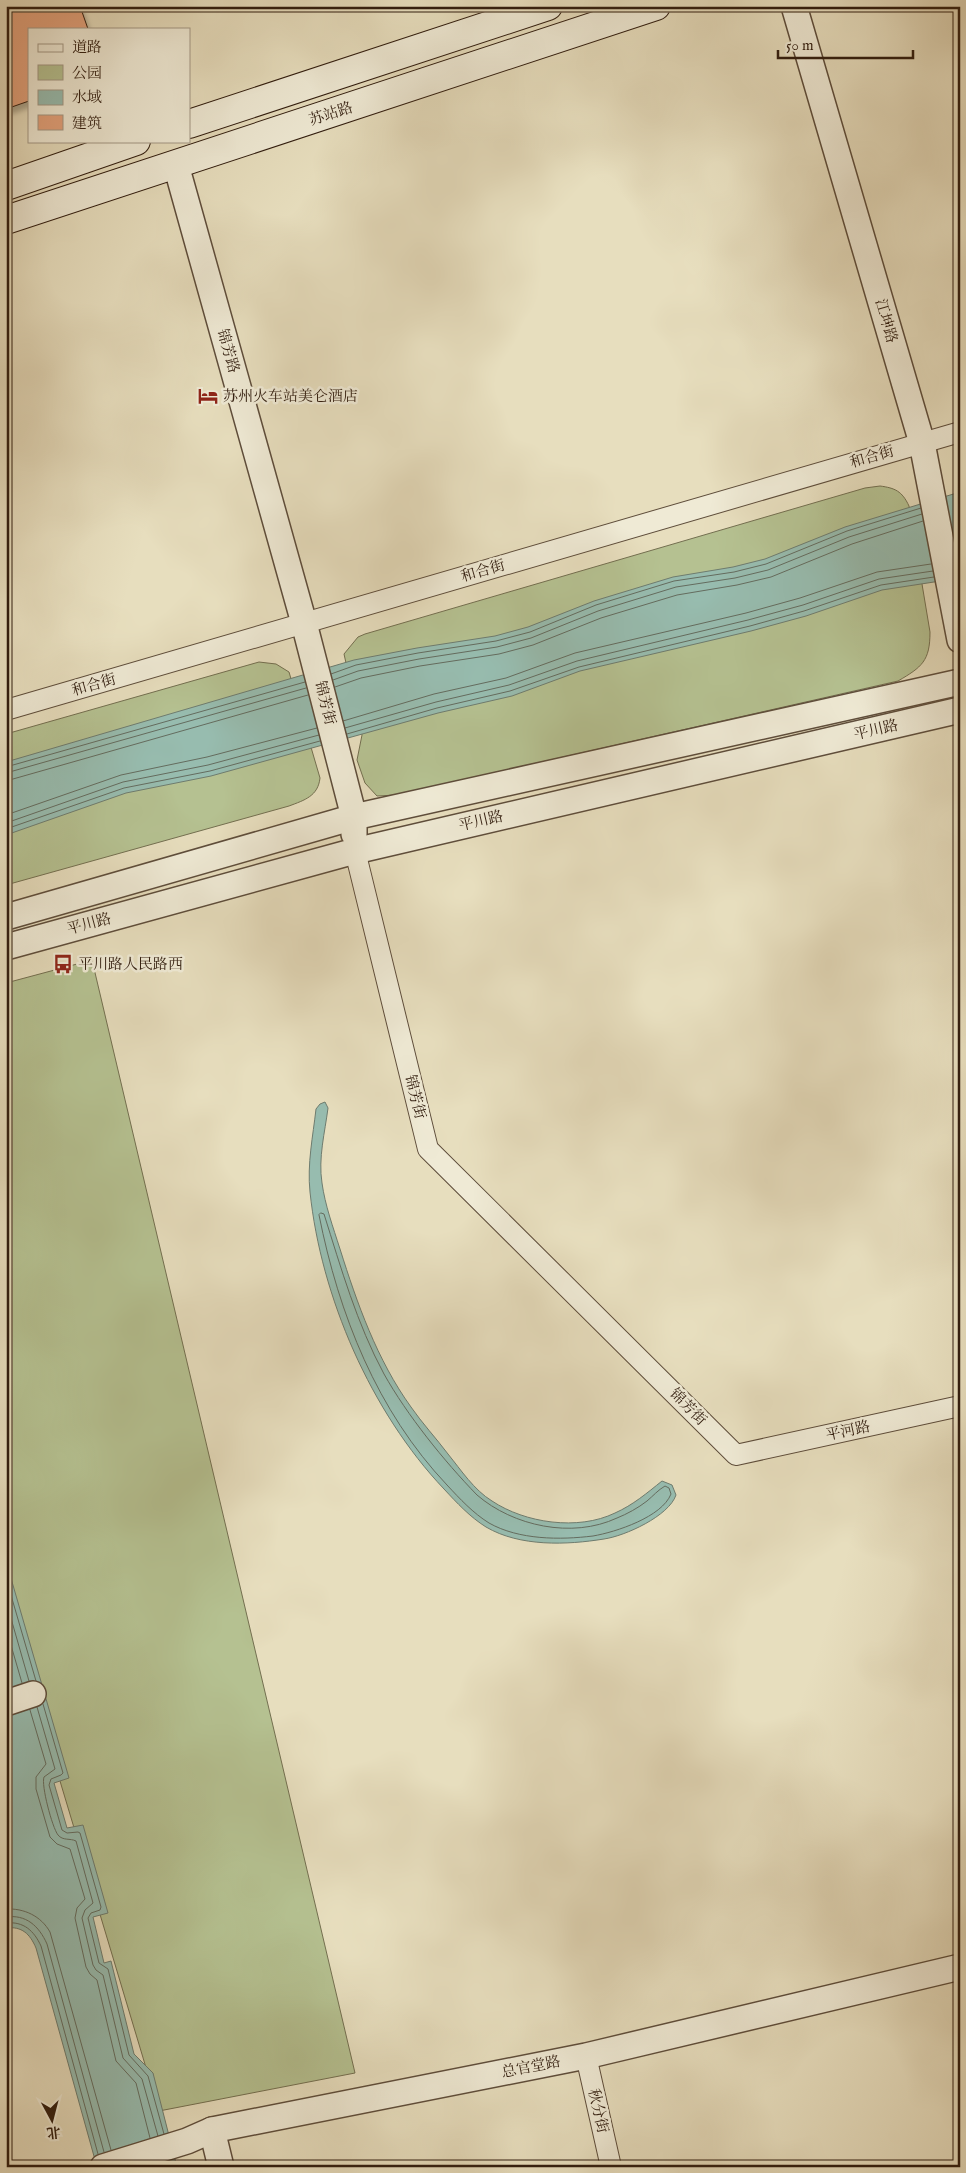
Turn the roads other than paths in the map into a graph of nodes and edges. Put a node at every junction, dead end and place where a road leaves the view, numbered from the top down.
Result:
1 (548, 6) edge
2 (656, 6) edge
3 (794, 6) edge
4 (190, 124) edge
5 (133, 142) edge
6 (176, 165) junction
7 (6, 186) edge
8 (6, 220) edge
9 (960, 432) edge
10 (922, 443) junction
11 (304, 623) junction
12 (958, 630) edge
13 (960, 682) edge
14 (6, 710) edge
15 (960, 710) edge
16 (354, 818) junction
17 (355, 851) junction
18 (6, 917) edge
19 (6, 947) edge
20 (960, 1406) edge
21 (736, 1455) joint
22 (33, 1694) dead end
23 (6, 1704) edge
24 (960, 1967) edge
25 (586, 2056) junction
26 (212, 2130) junction
27 (103, 2167) edge
28 (221, 2167) edge
29 (611, 2167) edge

1 - 4 main road
2 - 6 main road, 苏站路
3 - 10 street, 江坤路
5 - 7 main road
6 - 8 main road, 苏站路
6 - 11 street, 锦芳路
9 - 10 street, 和合街
10 - 11 street, 和合街
10 - 12 street, 江坤路
11 - 14 street, 和合街
11 - 16 street, 锦芳街
13 - 16 street, 平川路
15 - 17 street, 平川路
16 - 17 street, 锦芳街
16 - 18 street, 平川路
17 - 19 street, 平川路
17 - 21 street, 锦芳街
20 - 21 street, 平河路
22 - 23 street
24 - 25 street, 总官堂路
25 - 26 street, 总官堂路
25 - 29 street, 秋分街
26 - 27 street, 总官堂路
26 - 28 street

